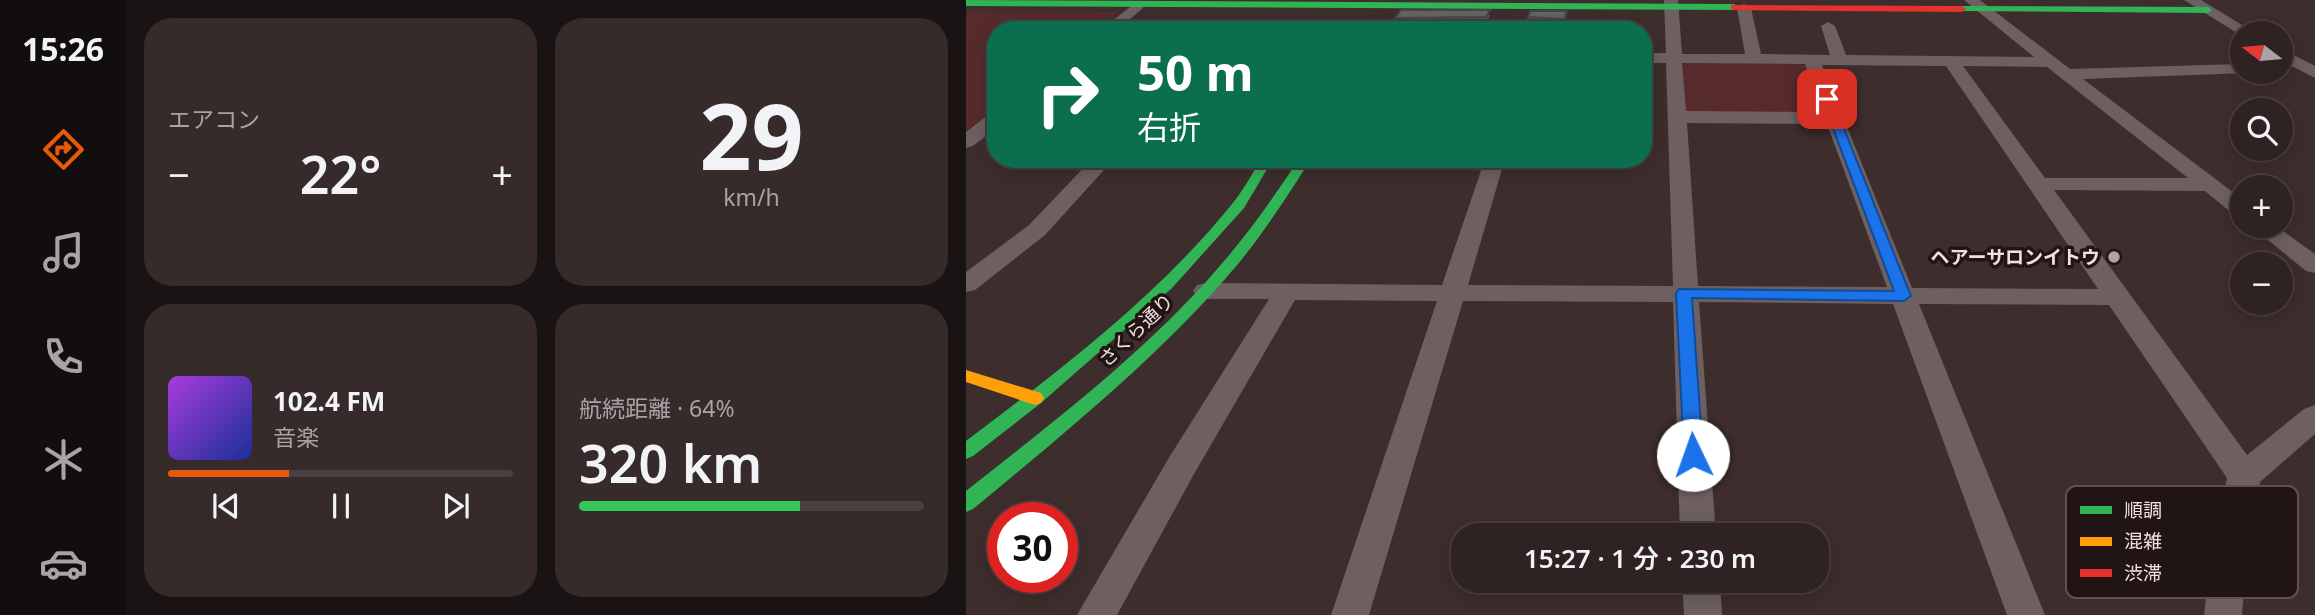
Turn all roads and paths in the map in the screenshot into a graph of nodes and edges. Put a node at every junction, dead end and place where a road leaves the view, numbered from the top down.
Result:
1 (2191, 0) edge
2 (1141, 2) edge
3 (966, 3) edge
4 (1364, 3) edge
5 (1391, 3) edge
6 (1672, 4) edge
7 (1976, 5) edge
8 (1744, 8) junction
9 (2208, 10) junction
10 (1353, 20) dead end
11 (1118, 21) edge
12 (1381, 21) edge
13 (2230, 23) edge
14 (1828, 26) dead end
15 (1652, 58) edge
16 (1674, 58) junction
17 (1754, 60) junction
18 (1812, 60) junction
19 (2293, 60) edge
20 (1840, 61) junction
21 (1952, 62) junction
22 (2051, 62) junction
23 (2230, 69) edge
24 (2310, 70) edge
25 (2068, 74) junction
26 (1677, 117) junction
27 (1835, 118) junction
28 (987, 125) edge
29 (966, 142) edge
30 (1096, 168) edge
31 (1262, 168) edge
32 (1299, 168) edge
33 (1492, 168) edge
34 (2037, 184) junction
35 (2209, 185) junction
36 (2230, 201) edge
37 (2279, 238) edge
38 (2315, 266) edge
39 (966, 284) edge
40 (1167, 285) junction
41 (1206, 291) junction
42 (1287, 291) junction
43 (1455, 291) junction
44 (1684, 293) junction
45 (1904, 296) junction
46 (2116, 297) junction
47 (966, 376) edge
48 (1035, 398) junction
49 (2315, 417) edge
50 (966, 451) edge
51 (2244, 476) junction
52 (2242, 486) edge
53 (966, 503) edge
54 (1697, 523) edge
55 (1702, 593) edge
56 (1096, 615) edge
57 (1350, 615) edge
58 (1703, 615) edge
59 (2026, 615) edge

1 - 9 street
2 - 3 street
2 - 4 street
2 - 11 street
4 - 5 street
4 - 10 street
5 - 6 street
5 - 12 street
6 - 8 street
6 - 16 street
7 - 8 street
7 - 9 street
7 - 22 street
8 - 17 street
9 - 13 street
14 - 20 street
15 - 16 street
16 - 17 street
16 - 26 street
17 - 18 street
18 - 20 street
18 - 27 street
19 - 24 street
20 - 21 street
21 - 22 street
21 - 34 street
22 - 25 street
23 - 25 street
25 - 35 street
26 - 27 street
26 - 44 street
27 - 45 street
28 - 29 street
30 - 39 street
31 - 40 street, さくら通り
32 - 41 street, さくら通り
33 - 43 street
34 - 35 street
34 - 46 street
35 - 36 street
37 - 38 street
40 - 41 street
40 - 48 street, さくら通り
41 - 42 street
41 - 53 street, さくら通り
42 - 43 street
42 - 56 street
43 - 44 street
43 - 57 street
44 - 45 street
44 - 54 street
45 - 46 street
45 - 59 street
46 - 51 street
47 - 48 street
48 - 50 street, さくら通り
49 - 51 street
51 - 52 street
55 - 58 street

